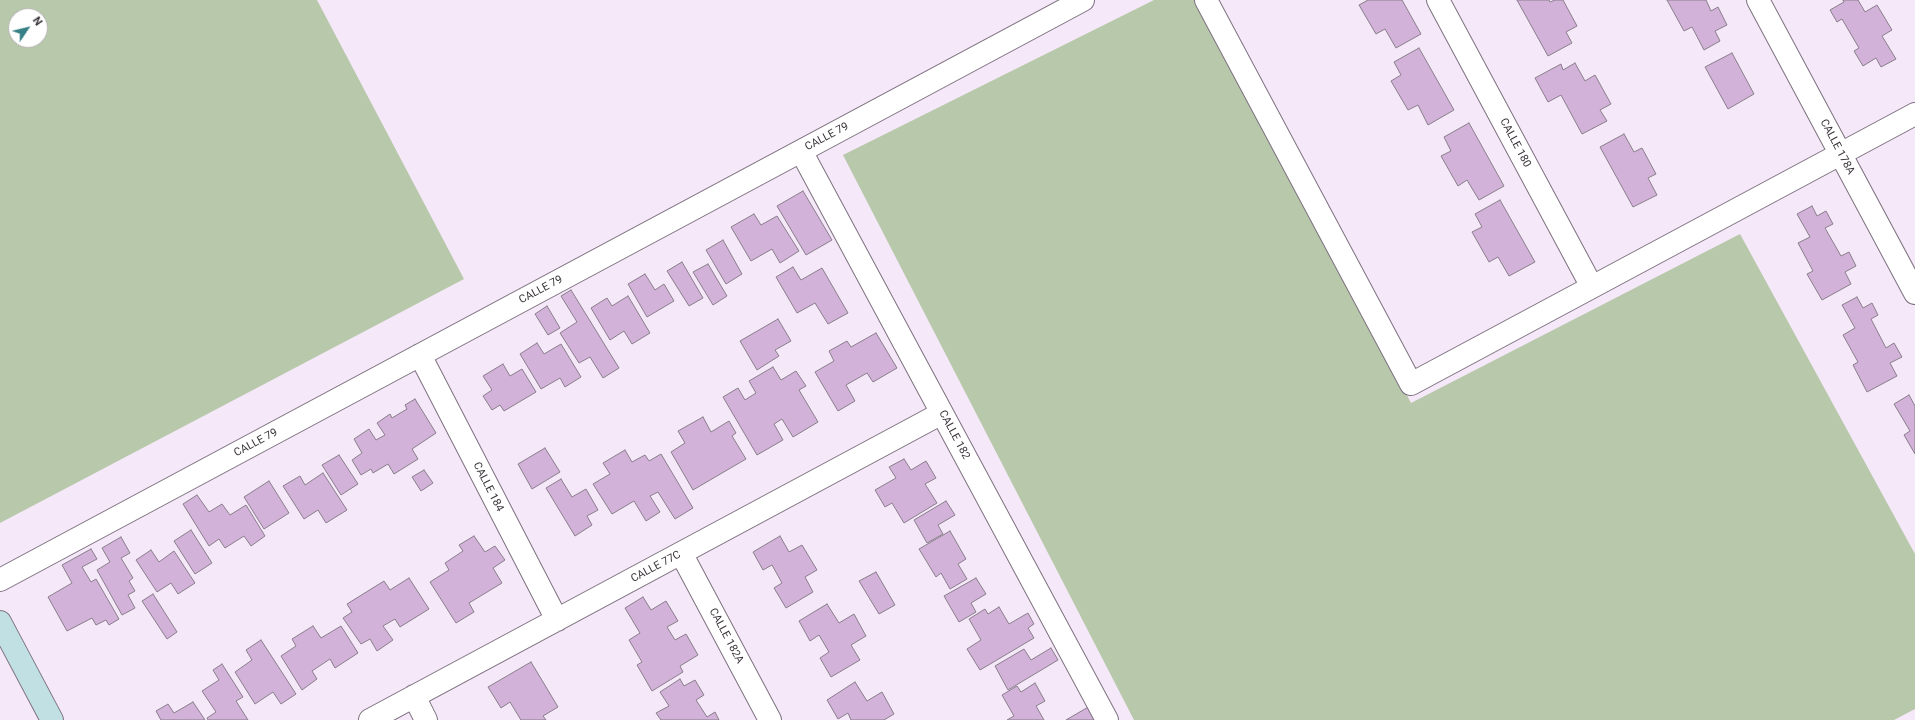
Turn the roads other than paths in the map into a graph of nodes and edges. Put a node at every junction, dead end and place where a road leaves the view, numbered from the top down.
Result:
1 (1083, 0) edge
2 (1206, 0) edge
3 (1438, 0) edge
4 (1758, 0) edge
5 (1915, 114) edge
6 (801, 151) junction
7 (1840, 154) junction
8 (1592, 287) junction
9 (1915, 293) edge
10 (420, 355) junction
11 (942, 413) junction
12 (681, 553) junction
13 (0, 580) edge
14 (557, 620) junction
15 (0, 622) edge
16 (414, 696) junction
17 (52, 720) edge
18 (370, 720) edge
19 (426, 720) edge
20 (770, 720) edge
21 (1107, 720) edge

1 - 6 street, CALLE 79
2 - 8 street
3 - 8 street, CALLE 180
4 - 7 street, CALLE 178A
5 - 7 street
6 - 10 street, CALLE 79
6 - 11 street, CALLE 182
7 - 8 street
7 - 9 street, CALLE 178A
10 - 13 street, CALLE 79
10 - 14 street, CALLE 184
11 - 12 street, CALLE 77C
11 - 21 street, CALLE 182
12 - 14 street, CALLE 77C
12 - 20 street, CALLE 182A
14 - 16 street, CALLE 77C
15 - 17 main road
16 - 18 street, CALLE 77C
16 - 19 street

